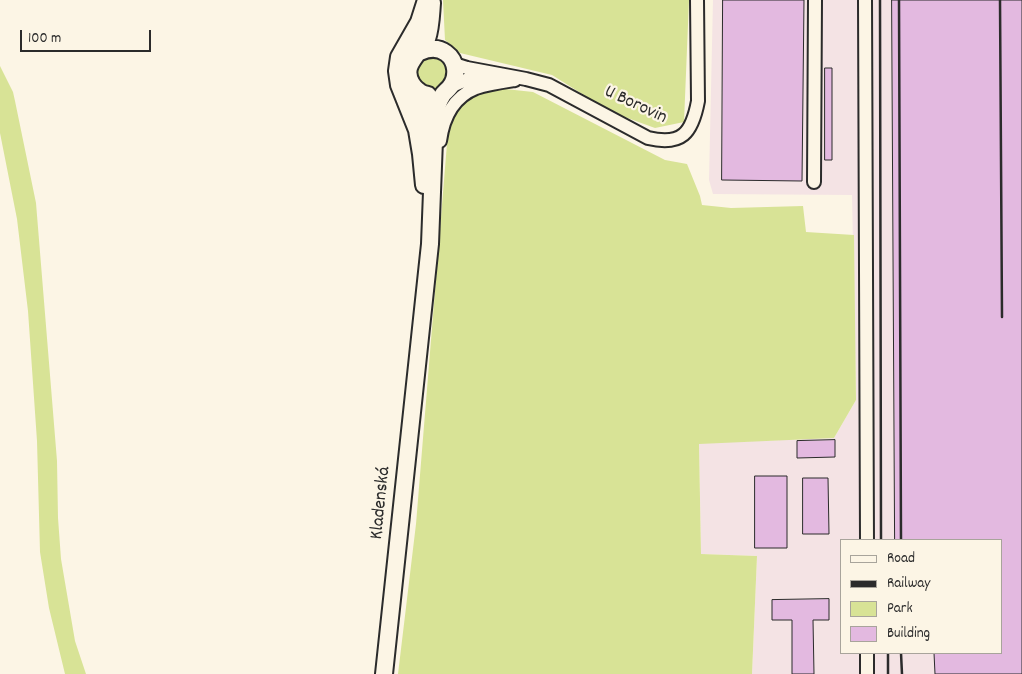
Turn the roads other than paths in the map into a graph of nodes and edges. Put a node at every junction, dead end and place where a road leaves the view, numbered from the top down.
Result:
1 (426, 0) edge
2 (434, 0) edge
3 (697, 0) edge
4 (815, 0) edge
5 (865, 0) edge
6 (443, 51) junction
7 (420, 52) junction
8 (454, 64) junction
9 (522, 79) junction
10 (447, 89) junction
11 (419, 91) junction
12 (814, 182) dead end
13 (424, 185) junction
14 (433, 201) junction
15 (419, 337) junction
16 (867, 539) edge
17 (867, 654) edge
18 (384, 674) edge
19 (867, 674) edge

1 - 13 main road
2 - 6 main road
2 - 7 main road
3 - 9 street, U Borovin
4 - 12 street
5 - 16 street
6 - 7 main road
6 - 8 main road
7 - 11 main road
8 - 9 street
8 - 10 main road
9 - 10 street
9 - 14 street
10 - 11 main road
10 - 14 main road
11 - 13 main road
13 - 15 main road
14 - 15 main road
15 - 18 main road, Kladenská
17 - 19 street

